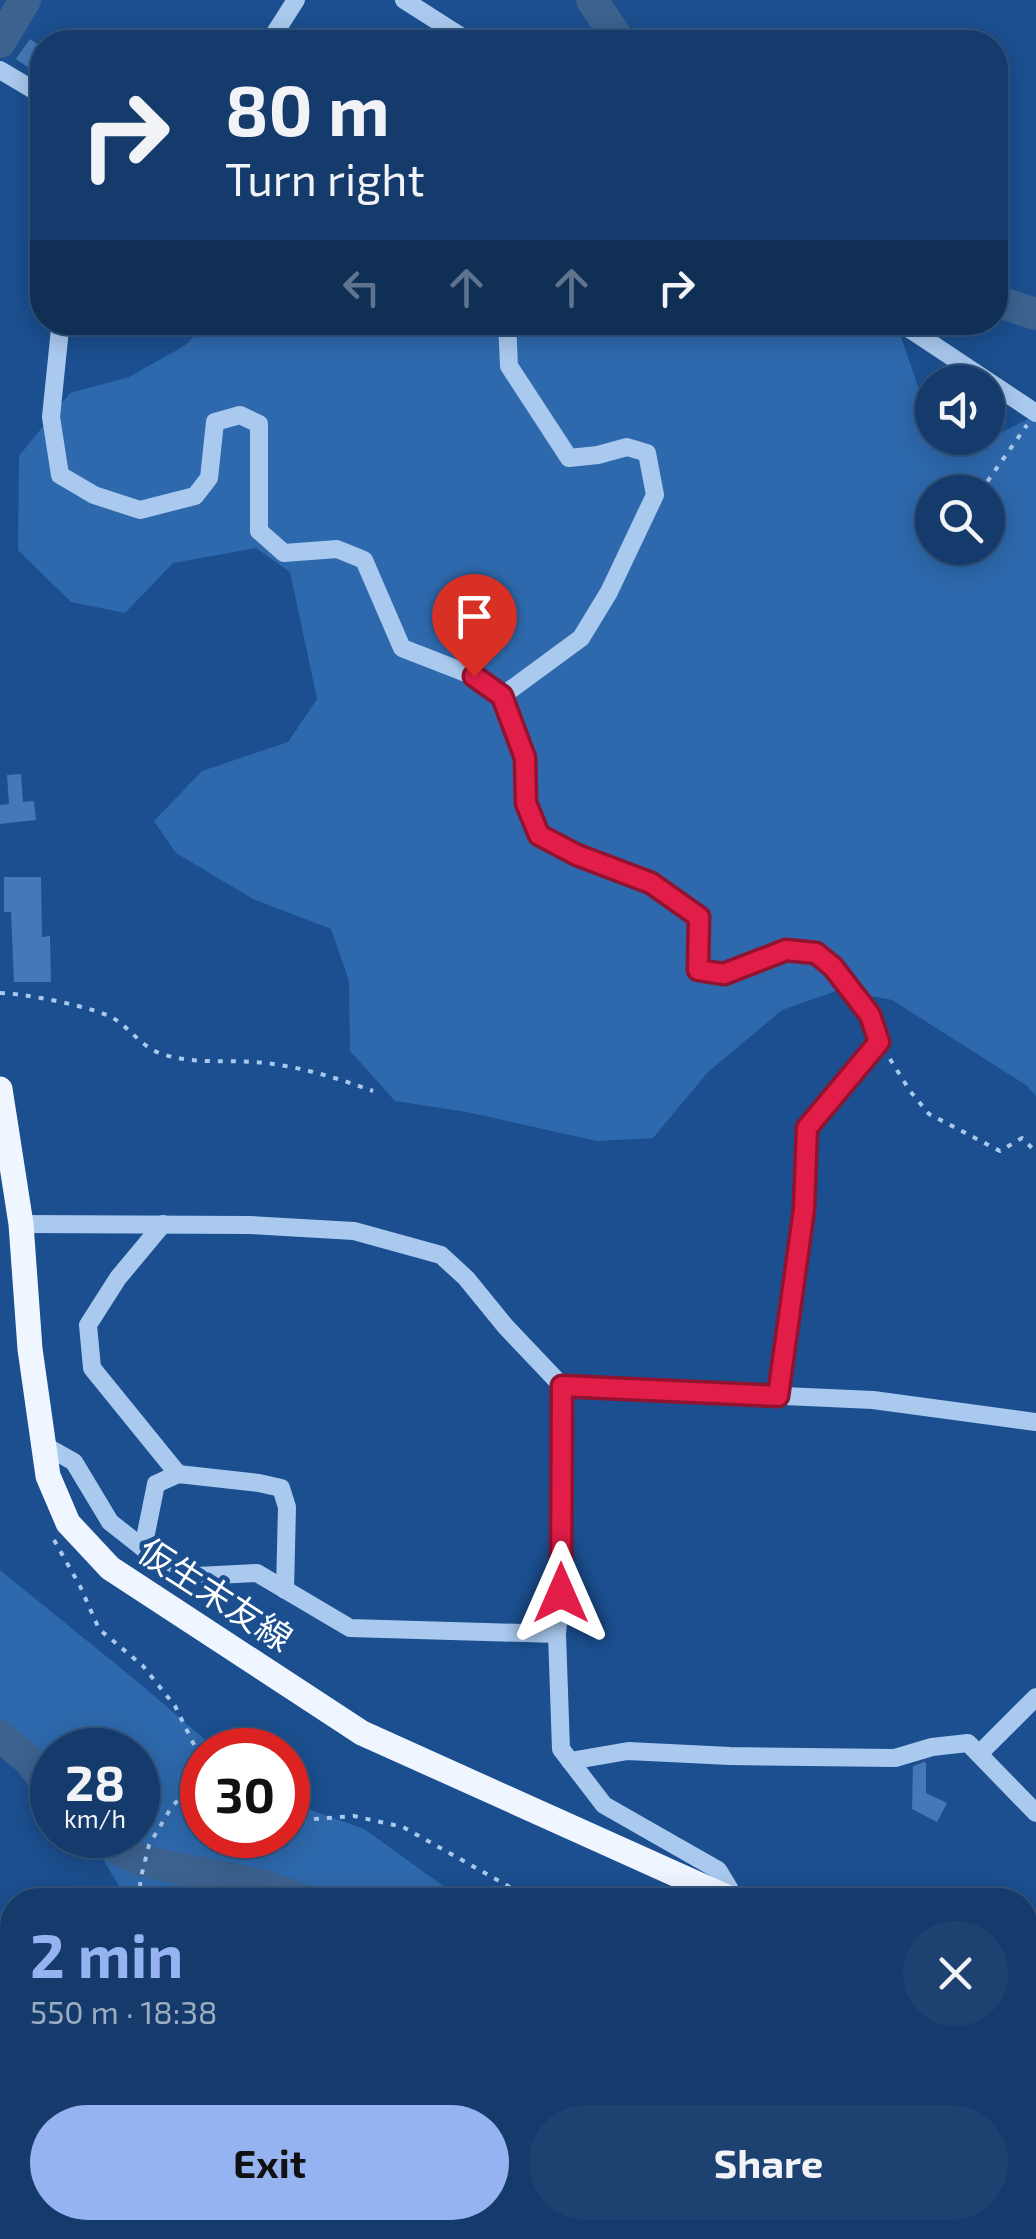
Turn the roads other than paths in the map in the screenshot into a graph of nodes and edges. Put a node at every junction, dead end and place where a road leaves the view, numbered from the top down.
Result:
1 (296, 0) edge
2 (404, 0) edge
3 (276, 30) edge
4 (451, 30) edge
5 (0, 70) edge
6 (30, 89) edge
7 (59, 335) edge
8 (507, 335) edge
9 (919, 335) edge
10 (1036, 413) edge
11 (502, 696) junction
12 (0, 1088) edge
13 (21, 1224) junction
14 (163, 1224) junction
15 (562, 1386) junction
16 (778, 1396) junction
17 (1036, 1422) edge
18 (44, 1445) junction
19 (178, 1474) junction
20 (144, 1548) junction
21 (285, 1590) junction
22 (557, 1634) junction
23 (1036, 1697) edge
24 (979, 1754) junction
25 (570, 1761) junction
26 (1036, 1814) edge
27 (708, 1888) edge
28 (728, 1888) edge

1 - 3 street
2 - 4 street
5 - 6 street
7 - 11 street
8 - 11 street
9 - 10 street
11 - 16 street
12 - 13 main road, 仮生末友線
13 - 14 street
13 - 18 main road, 仮生末友線
14 - 15 street
14 - 19 street
15 - 16 street
15 - 22 street
16 - 17 street
18 - 20 street
18 - 27 main road, 仮生末友線
19 - 20 street
19 - 21 street
20 - 21 street
21 - 22 street
22 - 25 street
23 - 24 street
24 - 25 street
24 - 26 street
25 - 28 street

